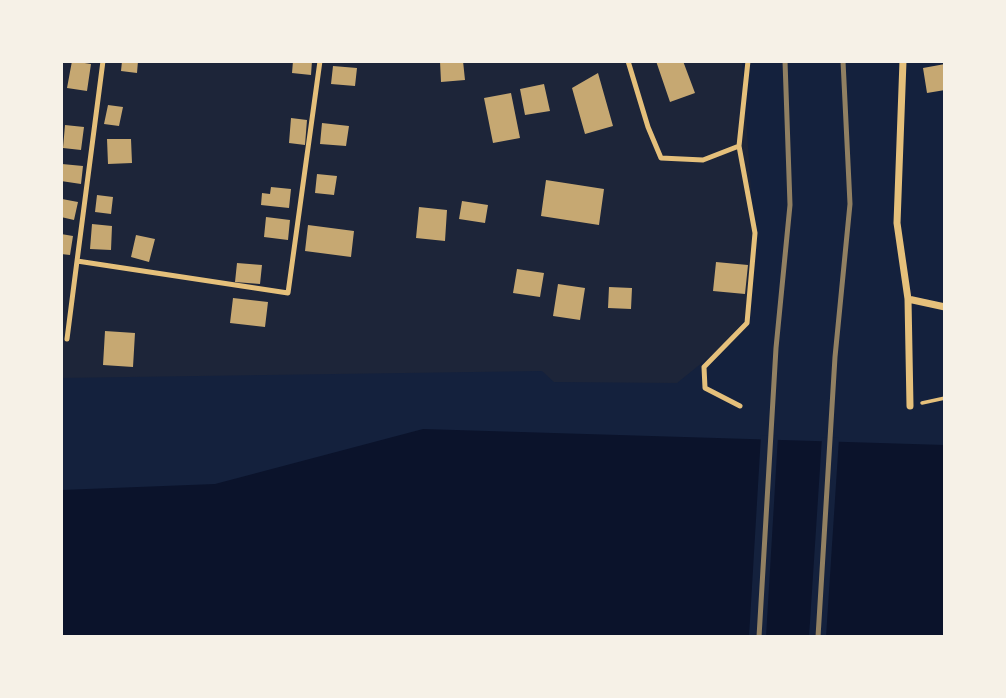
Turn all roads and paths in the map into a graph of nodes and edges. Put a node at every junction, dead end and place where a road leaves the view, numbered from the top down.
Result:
1 (103, 61) edge
2 (320, 61) edge
3 (628, 61) edge
4 (748, 61) edge
5 (903, 61) edge
6 (739, 146) junction
7 (77, 261) junction
8 (908, 299) junction
9 (945, 307) edge
10 (67, 339) dead end
11 (945, 398) edge
12 (740, 405) dead end
13 (910, 406) joint

1 - 7 lane
2 - 7 lane
3 - 6 lane
4 - 6 lane
5 - 8 street
6 - 12 lane
7 - 10 lane
8 - 9 street
8 - 13 street
11 - 13 path

